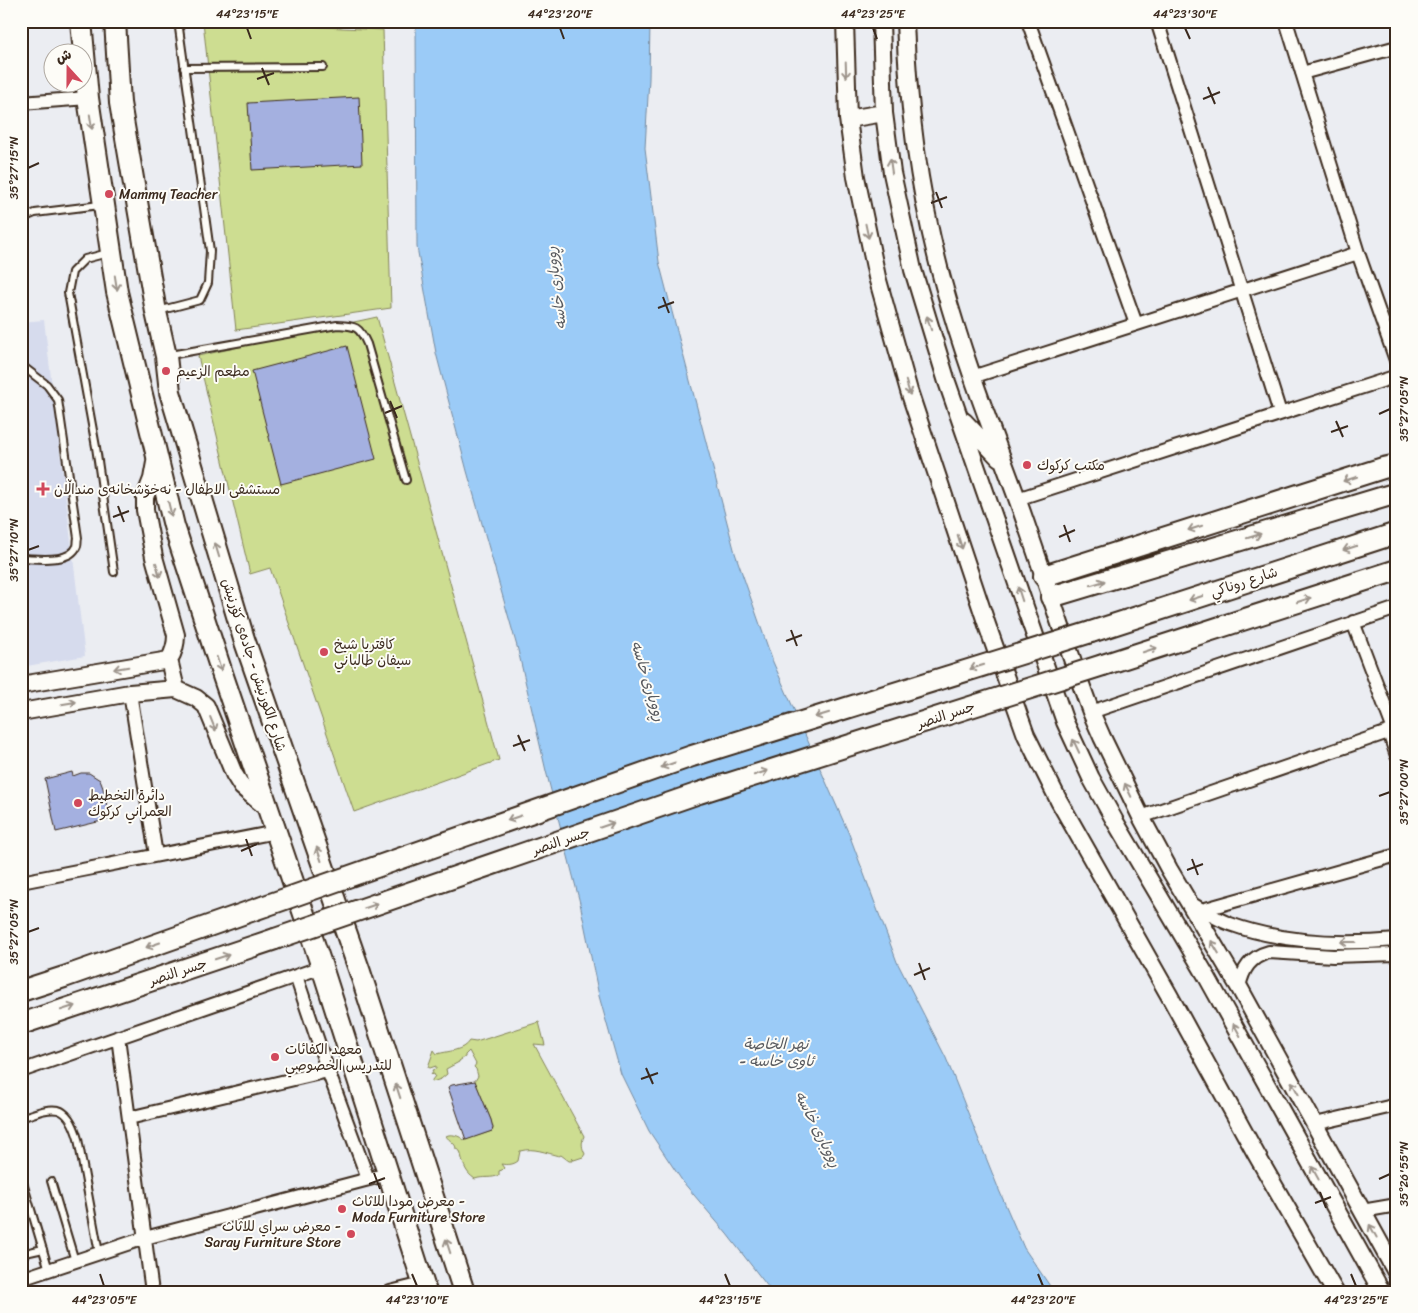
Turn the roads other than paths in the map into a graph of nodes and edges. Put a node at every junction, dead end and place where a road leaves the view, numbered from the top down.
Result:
1 (81, 21) edge
2 (114, 21) edge
3 (178, 21) edge
4 (845, 21) edge
5 (881, 21) edge
6 (905, 21) edge
7 (1028, 21) edge
8 (1157, 21) edge
9 (1286, 21) edge
10 (1397, 46) edge
11 (323, 67) dead end
12 (184, 68) junction
13 (1302, 73) junction
14 (88, 98) junction
15 (21, 103) edge
16 (884, 113) junction
17 (848, 119) junction
18 (104, 205) junction
19 (21, 219) edge
20 (111, 252) junction
21 (1358, 253) junction
22 (1241, 291) junction
23 (156, 312) junction
24 (1136, 324) junction
25 (166, 356) junction
26 (1397, 363) edge
27 (21, 365) edge
28 (1397, 376) edge
29 (972, 377) junction
30 (1280, 414) junction
31 (959, 416) junction
32 (157, 455) junction
33 (1004, 463) junction
34 (1397, 465) edge
35 (406, 480) dead end
36 (1397, 493) edge
37 (1017, 500) junction
38 (1397, 533) edge
39 (21, 558) edge
40 (1397, 570) edge
41 (114, 572) dead end
42 (1044, 576) junction
43 (1051, 597) junction
44 (1397, 608) edge
45 (1353, 622) junction
46 (169, 660) junction
47 (21, 685) edge
48 (176, 689) junction
49 (130, 693) junction
50 (21, 712) edge
51 (1091, 712) junction
52 (1393, 730) edge
53 (1397, 756) edge
54 (268, 809) junction
55 (1141, 817) junction
56 (276, 832) junction
57 (156, 855) junction
58 (1397, 855) edge
59 (1170, 869) junction
60 (1149, 881) junction
61 (21, 882) edge
62 (1195, 906) junction
63 (1290, 938) junction
64 (1397, 940) edge
65 (1287, 953) junction
66 (1397, 954) edge
67 (322, 967) junction
68 (296, 976) junction
69 (64, 977) junction
70 (21, 980) edge
71 (1239, 987) junction
72 (21, 991) edge
73 (21, 1024) edge
74 (118, 1037) junction
75 (21, 1071) edge
76 (328, 1071) junction
77 (1397, 1105) edge
78 (21, 1118) edge
79 (129, 1118) junction
80 (1315, 1124) junction
81 (388, 1174) junction
82 (21, 1176) edge
83 (368, 1179) junction
84 (51, 1181) dead end
85 (1397, 1205) edge
86 (1362, 1211) junction
87 (145, 1238) junction
88 (42, 1249) junction
89 (99, 1253) junction
90 (21, 1254) edge
91 (75, 1261) junction
92 (49, 1270) junction
93 (1397, 1274) edge
94 (21, 1279) edge
95 (1397, 1280) edge
96 (425, 1288) edge
97 (1381, 1290) edge
98 (152, 1292) edge
99 (390, 1292) edge
100 (464, 1292) edge
101 (1336, 1292) edge

1 - 14 main road
2 - 23 main road, شارع الكورنيش - جادەی کۆرنیش
3 - 12 lane
4 -> 17 street
5 - 16 street
6 - 29 street
7 - 24 street
8 - 22 street
9 - 13 street
10 - 13 street
11 - 12 lane
12 - 23 lane
13 - 21 street
14 - 15 street
14 -> 18 main road
16 - 17 street
31 -> 16 street
17 -> 101 street
18 - 19 lane
18 - 20 main road
20 -> 32 main road
20 - 41 lane
21 - 22 street
21 - 26 street
22 - 24 street
22 - 30 street
23 - 25 main road, شارع الكورنيش - جادەی کۆرنیش
24 - 29 street
25 - 35 lane
100 -> 25 main road, شارع الكورنيش - جادەی کۆرنیش
27 - 39 lane
28 - 30 street
29 - 33 street
30 - 37 street
31 - 33 street
60 -> 31 street
32 -> 46 street
32 -> 54 main road
33 - 37 street
34 -> 42 main road
43 -> 36 main road
37 - 42 street
38 -> 69 main road, شارع روناكي, bridge
73 -> 40 main road, جسر النصر, bridge
42 - 43 street
43 - 51 street
44 - 45 street
45 - 51 street
45 - 52 street
46 -> 47 street
46 - 48 street
48 - 49 street
48 -> 54 street
50 -> 49 street
49 - 57 street
55 -> 51 street
52 - 53 street
52 - 55 street
54 - 56 main road
55 - 59 street
56 - 57 street
56 - 67 main road
57 - 61 street
58 - 62 street
59 - 60 street
59 - 62 street
97 -> 60 street
62 - 63 street
71 -> 62 street
64 -> 63 street
63 - 65 street
65 - 66 street
65 - 71 street
67 - 68 street
67 - 81 main road
68 - 74 street
68 - 76 street
69 - 70 street
69 - 72 main road
80 -> 71 street
74 - 75 street
74 - 79 street
76 - 79 street
76 - 83 street
77 - 80 street
78 - 89 lane
79 - 87 street
80 - 86 street
81 - 83 street
81 - 96 main road
82 - 88 lane
83 - 87 street
84 - 91 lane
85 - 86 street
93 -> 86 street
87 - 89 street
87 - 98 street
88 - 90 lane
88 - 92 lane
89 - 91 street
91 - 92 street
92 - 94 street
95 - 97 street
96 - 99 street

